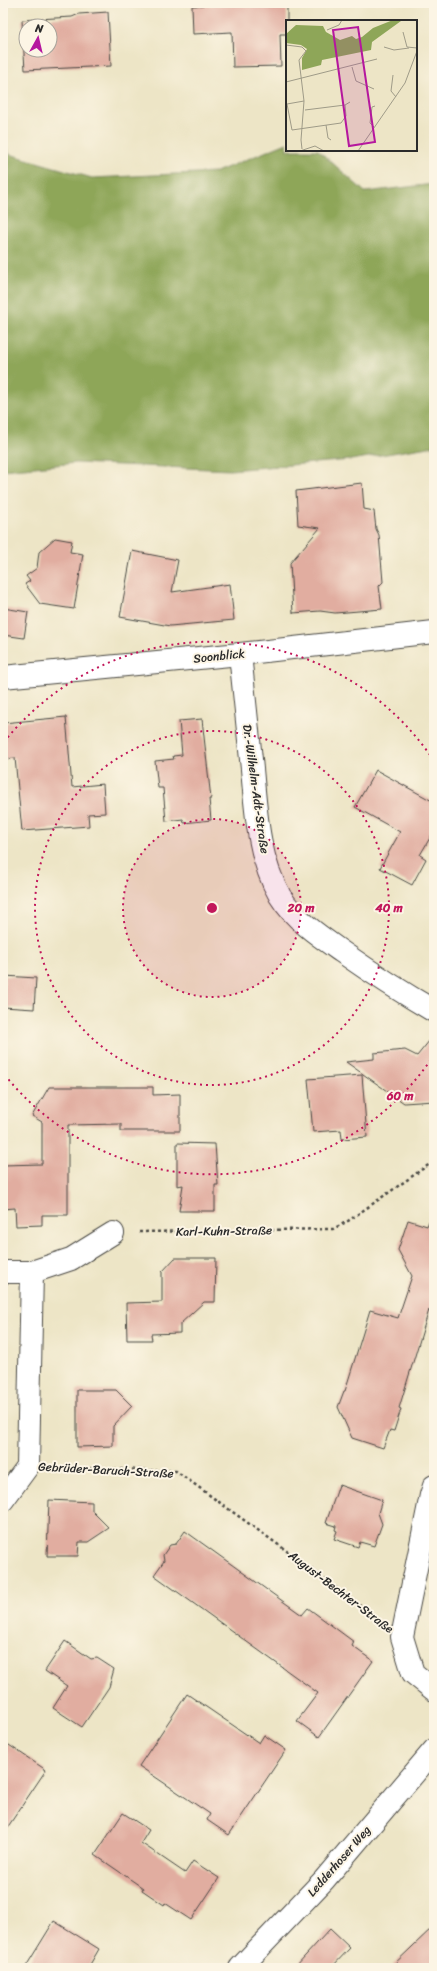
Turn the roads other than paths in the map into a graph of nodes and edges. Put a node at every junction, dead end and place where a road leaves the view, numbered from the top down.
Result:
1 (434, 632) edge
2 (240, 654) junction
3 (3, 677) edge
4 (434, 1011) edge
5 (114, 1233) road end
6 (3, 1272) edge
7 (32, 1272) junction
8 (434, 1486) edge
9 (3, 1500) edge
10 (434, 1690) edge
11 (434, 1750) edge
12 (240, 1968) edge

1 - 2 street, Soonblick
2 - 3 street, Soonblick
2 - 4 street, Dr.-Wilhelm-Adt-Straße
5 - 7 street
6 - 7 street
7 - 9 street, Gebrüder-Baruch-Straße
8 - 10 street, August-Bechter-Straße
11 - 12 street, Ledderhoser Weg

